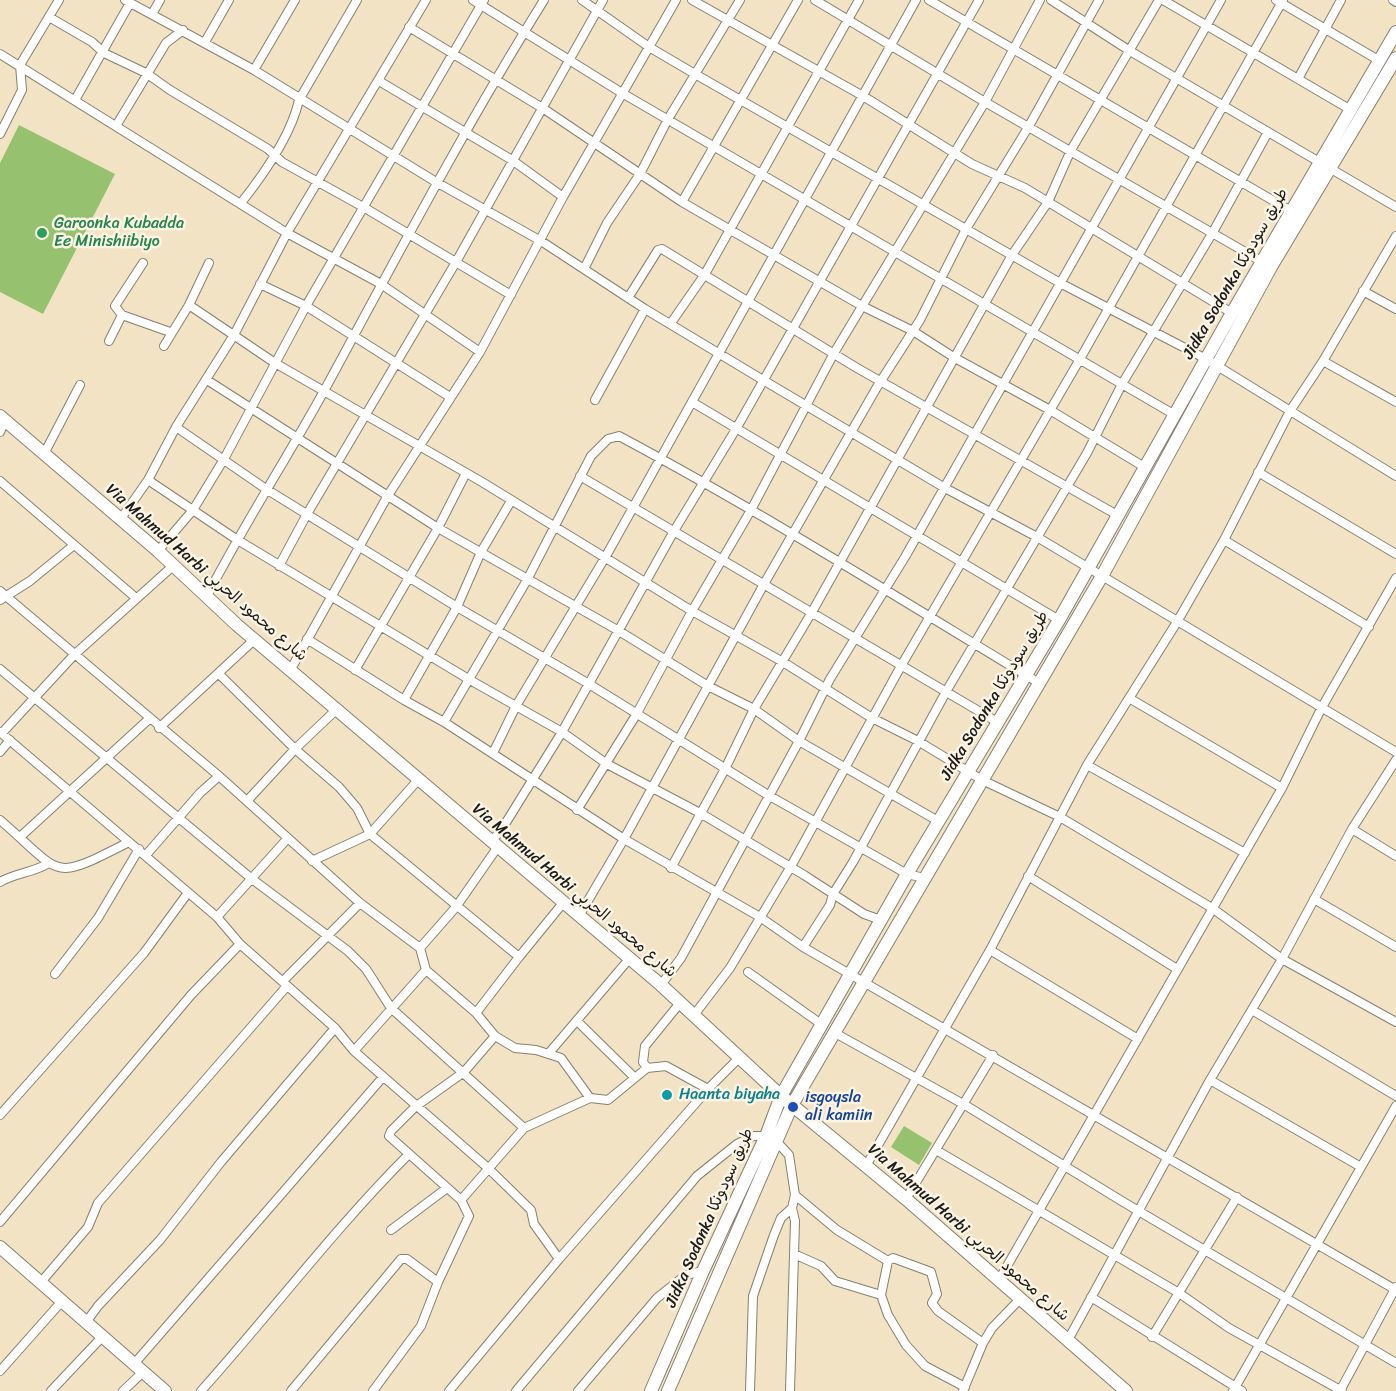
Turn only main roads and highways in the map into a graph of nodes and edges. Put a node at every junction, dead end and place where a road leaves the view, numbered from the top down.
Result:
1 (1396, 32) edge
2 (1396, 58) edge
3 (1326, 164) junction
4 (1267, 264) junction
5 (1211, 363) junction
6 (2, 418) edge
7 (781, 1096) junction
8 (792, 1105) junction
9 (771, 1139) junction
10 (1, 1249) edge
11 (675, 1336) junction
12 (689, 1342) junction
13 (165, 1391) edge
14 (651, 1391) edge
15 (668, 1391) edge
16 (1126, 1391) edge

1 - 3 main road, Jidka Sodonka طريق سودونكا
2 - 3 main road, Jidka Sodonka طريق سودونكا
3 - 4 main road, Jidka Sodonka طريق سودونكا
3 - 4 main road, Jidka Sodonka طريق سودونكا
4 - 5 main road, Jidka Sodonka طريق سودونكا
4 - 5 main road, Jidka Sodonka طريق سودونكا
5 - 7 main road, Jidka Sodonka طريق سودونكا
5 - 8 main road, Jidka Sodonka طريق سودونكا
6 - 7 main road, Via Mahmud Harbi شارع محمود الحربي
7 - 8 main road, Via Mahmud Harbi شارع محمود الحربي
7 - 9 main road, Jidka Sodonka طريق سودونكا
8 - 9 main road, Jidka Sodonka طريق سودونكا
8 - 16 main road, Via Mahmud Harbi شارع محمود الحربي
9 - 11 main road, Jidka Sodonka طريق سودونكا
9 - 12 main road, Jidka Sodonka طريق سودونكا
10 - 13 main road
11 - 12 main road
11 - 14 main road, Jidka Sodonka طريق سودونكا
12 - 15 main road, Jidka Sodonka طريق سودونكا

